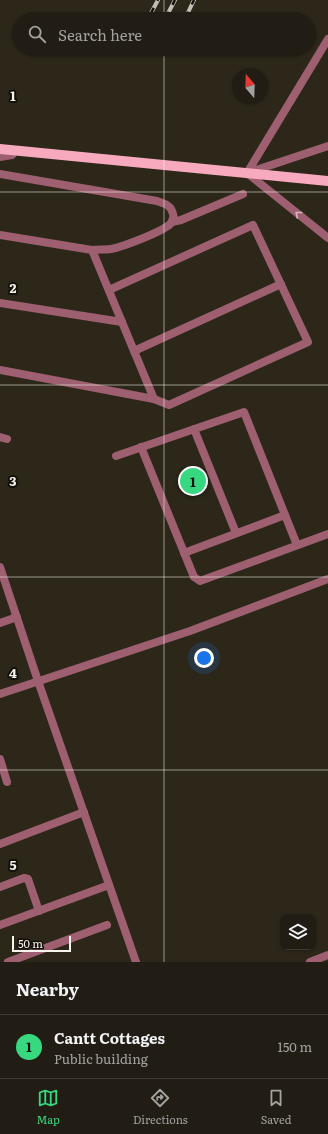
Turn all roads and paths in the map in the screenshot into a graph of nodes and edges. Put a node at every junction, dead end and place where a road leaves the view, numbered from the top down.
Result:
1 (328, 39) edge
2 (328, 146) edge
3 (0, 149) edge
4 (14, 151) junction
5 (0, 157) edge
6 (247, 173) junction
7 (0, 174) edge
8 (328, 181) edge
9 (243, 194) dead end
10 (172, 222) junction
11 (0, 235) edge
12 (328, 238) edge
13 (92, 250) junction
14 (281, 284) junction
15 (109, 290) junction
16 (0, 303) edge
17 (122, 322) junction
18 (134, 351) junction
19 (0, 370) edge
20 (154, 399) junction
21 (194, 429) junction
22 (141, 447) junction
23 (116, 456) dead end
24 (285, 515) junction
25 (236, 533) junction
26 (328, 534) edge
27 (297, 545) junction
28 (184, 553) junction
29 (0, 567) edge
30 (328, 579) edge
31 (17, 617) junction
32 (0, 623) edge
33 (38, 681) junction
34 (0, 694) edge
35 (0, 759) edge
36 (8, 782) dead end
37 (84, 812) junction
38 (0, 844) edge
39 (109, 884) junction
40 (0, 887) edge
41 (39, 911) junction
42 (0, 925) edge
43 (107, 925) dead end
44 (328, 955) edge
45 (8, 962) edge
46 (136, 962) edge
47 (310, 962) edge

1 - 6 street
2 - 6 street
3 - 4 main road
4 - 5 street
4 - 6 main road
6 - 8 main road
12 -> 6 street
7 - 10 street
9 - 10 street
10 - 13 street
11 - 13 street
13 - 15 street
14 - 15 street
14 - 18 street
14 - 20 street
15 - 17 street
16 - 17 street
17 - 18 street
18 - 20 street
19 - 20 street
21 - 22 street
21 - 24 street
21 - 25 street
22 - 23 street
22 - 28 street
24 - 25 street
24 - 27 street
25 - 28 street
26 - 27 street
27 - 28 street
29 - 31 street
30 - 33 street
31 - 32 street
31 - 33 street
33 - 34 street
33 - 37 street
35 - 36 street
37 - 38 street
37 - 39 street
39 - 41 street
39 - 46 street
40 - 41 street
41 - 42 street
43 - 45 street
44 - 47 street

